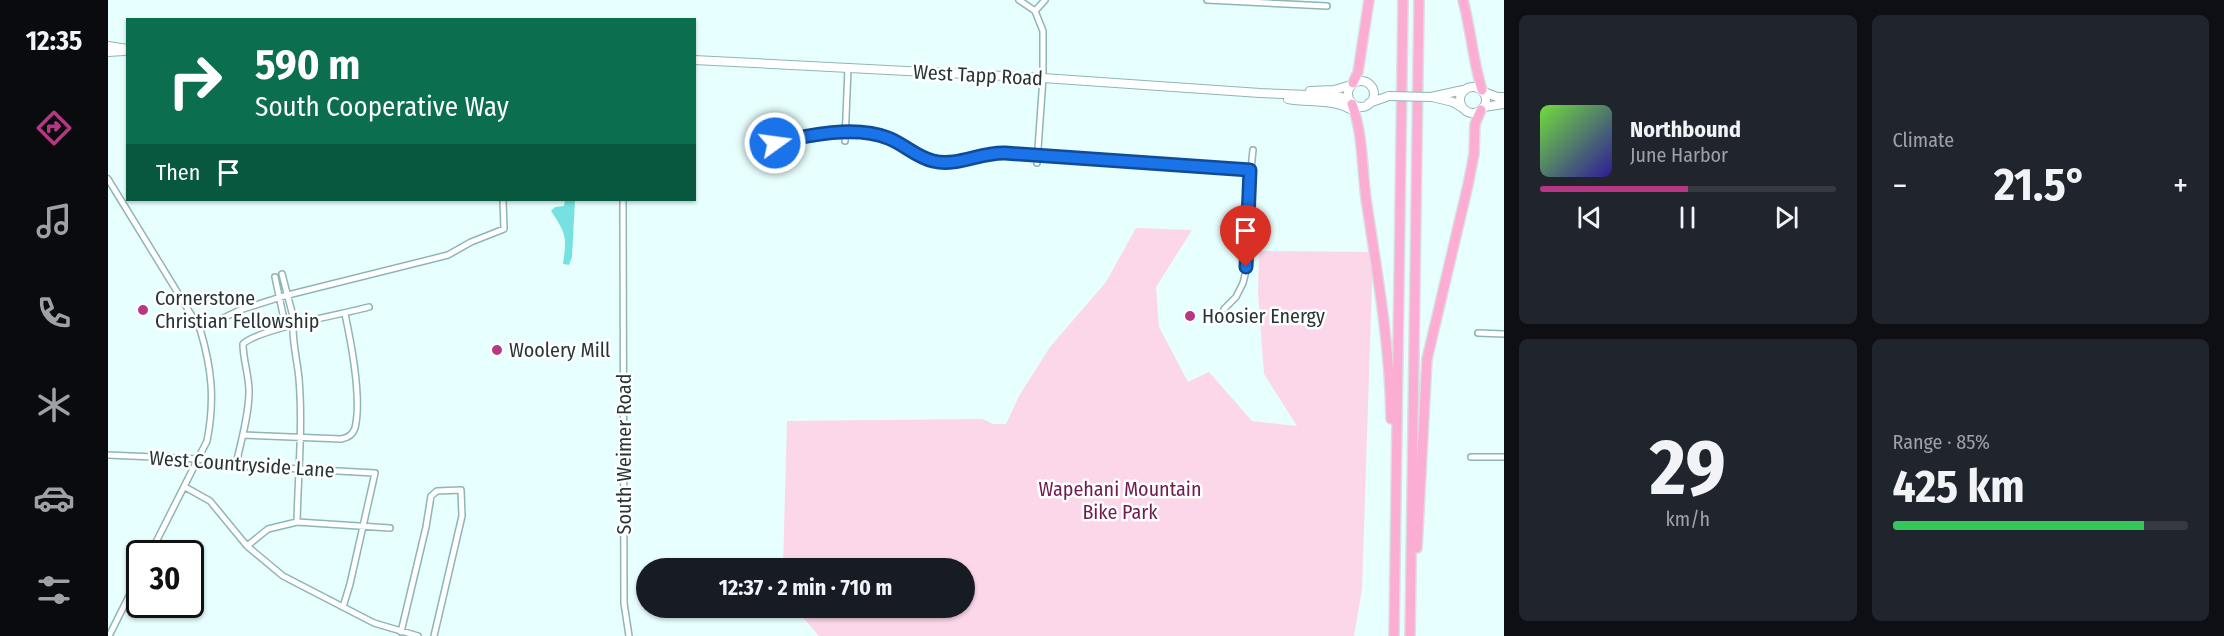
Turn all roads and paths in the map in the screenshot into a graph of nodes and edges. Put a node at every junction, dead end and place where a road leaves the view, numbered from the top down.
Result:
1 (1019, 0) edge
2 (1045, 0) edge
3 (1207, 0) edge
4 (1369, 0) edge
5 (1403, 0) edge
6 (1419, 0) edge
7 (1463, 0) edge
8 (1326, 6) dead end
9 (1035, 11) junction
10 (108, 46) edge
11 (126, 50) edge
12 (126, 50) edge
13 (108, 52) edge
14 (696, 60) edge
15 (848, 68) junction
16 (1043, 78) junction
17 (1352, 84) junction
18 (1371, 86) junction
19 (1463, 90) junction
20 (1483, 91) junction
21 (1260, 93) junction
22 (1389, 96) junction
23 (1431, 97) junction
24 (1504, 97) edge
25 (1369, 103) junction
26 (1504, 104) edge
27 (1352, 105) junction
28 (1461, 107) junction
29 (1483, 108) junction
30 (845, 132) junction
31 (845, 141) dead end
32 (766, 143) dead end
33 (1253, 150) dead end
34 (1037, 156) junction
35 (1037, 164) dead end
36 (1250, 170) junction
37 (108, 179) edge
38 (503, 201) edge
39 (623, 201) edge
40 (282, 274) dead end
41 (275, 277) dead end
42 (288, 295) junction
43 (280, 297) junction
44 (369, 307) dead end
45 (1224, 309) dead end
46 (345, 314) junction
47 (291, 326) junction
48 (200, 329) junction
49 (1478, 333) dead end
50 (1504, 334) edge
51 (243, 435) junction
52 (299, 437) junction
53 (108, 455) edge
54 (1471, 457) dead end
55 (1504, 457) edge
56 (199, 459) junction
57 (236, 465) junction
58 (298, 468) junction
59 (185, 487) junction
60 (1396, 512) junction
61 (297, 522) junction
62 (363, 525) junction
63 (390, 528) dead end
64 (157, 540) edge
65 (247, 546) junction
66 (126, 602) edge
67 (343, 607) junction
68 (1410, 607) junction
69 (401, 632) junction
70 (109, 636) edge
71 (418, 636) edge
72 (434, 636) edge
73 (629, 636) edge
74 (1394, 636) edge
75 (1410, 636) edge

1 - 9 street
2 - 9 street
3 - 8 street
4 - 17 highway
5 - 60 highway
6 - 68 highway
7 - 20 highway
9 - 16 street
10 - 11 main road
12 - 13 main road
14 - 15 main road, West Tapp Road
15 - 16 main road, West Tapp Road
15 - 30 street
16 - 21 main road, West Tapp Road
16 - 34 street
17 - 18 main road
17 - 21 main road, West Tapp Road
17 - 27 main road
18 - 22 main road
18 - 25 main road
19 - 20 main road
19 - 23 main road
19 - 28 main road
20 - 24 main road
20 - 29 main road
21 - 27 main road
21 - 27 main road, West Tapp Road
22 - 23 main road, bridge
22 - 25 main road
23 - 28 main road
25 - 27 main road
26 - 29 main road
27 - 60 highway
28 - 29 main road
29 - 68 highway
30 - 31 street
30 - 32 street
30 - 34 street
33 - 36 street
34 - 35 street
34 - 36 street
36 - 45 street
37 - 48 street
38 - 42 street
39 - 73 street, South Weimer Road
40 - 42 street
41 - 43 street
42 - 43 street
42 - 47 street
43 - 47 street
43 - 48 street
44 - 46 street
46 - 47 street
46 - 52 street
47 - 51 street
47 - 52 street
48 - 56 street
49 - 50 street
51 - 52 street
51 - 57 street
52 - 58 street
53 - 56 street, West Countryside Lane
54 - 55 street
56 - 57 street, West Countryside Lane
56 - 59 street
57 - 58 street, West Countryside Lane
58 - 61 street
58 - 62 street, West Countryside Lane
59 - 64 street
59 - 65 street
60 - 74 highway
61 - 62 street
61 - 65 street
62 - 63 street
62 - 67 street
65 - 67 street
66 - 70 street
67 - 69 street
68 - 75 highway
69 - 71 street
69 - 72 street

